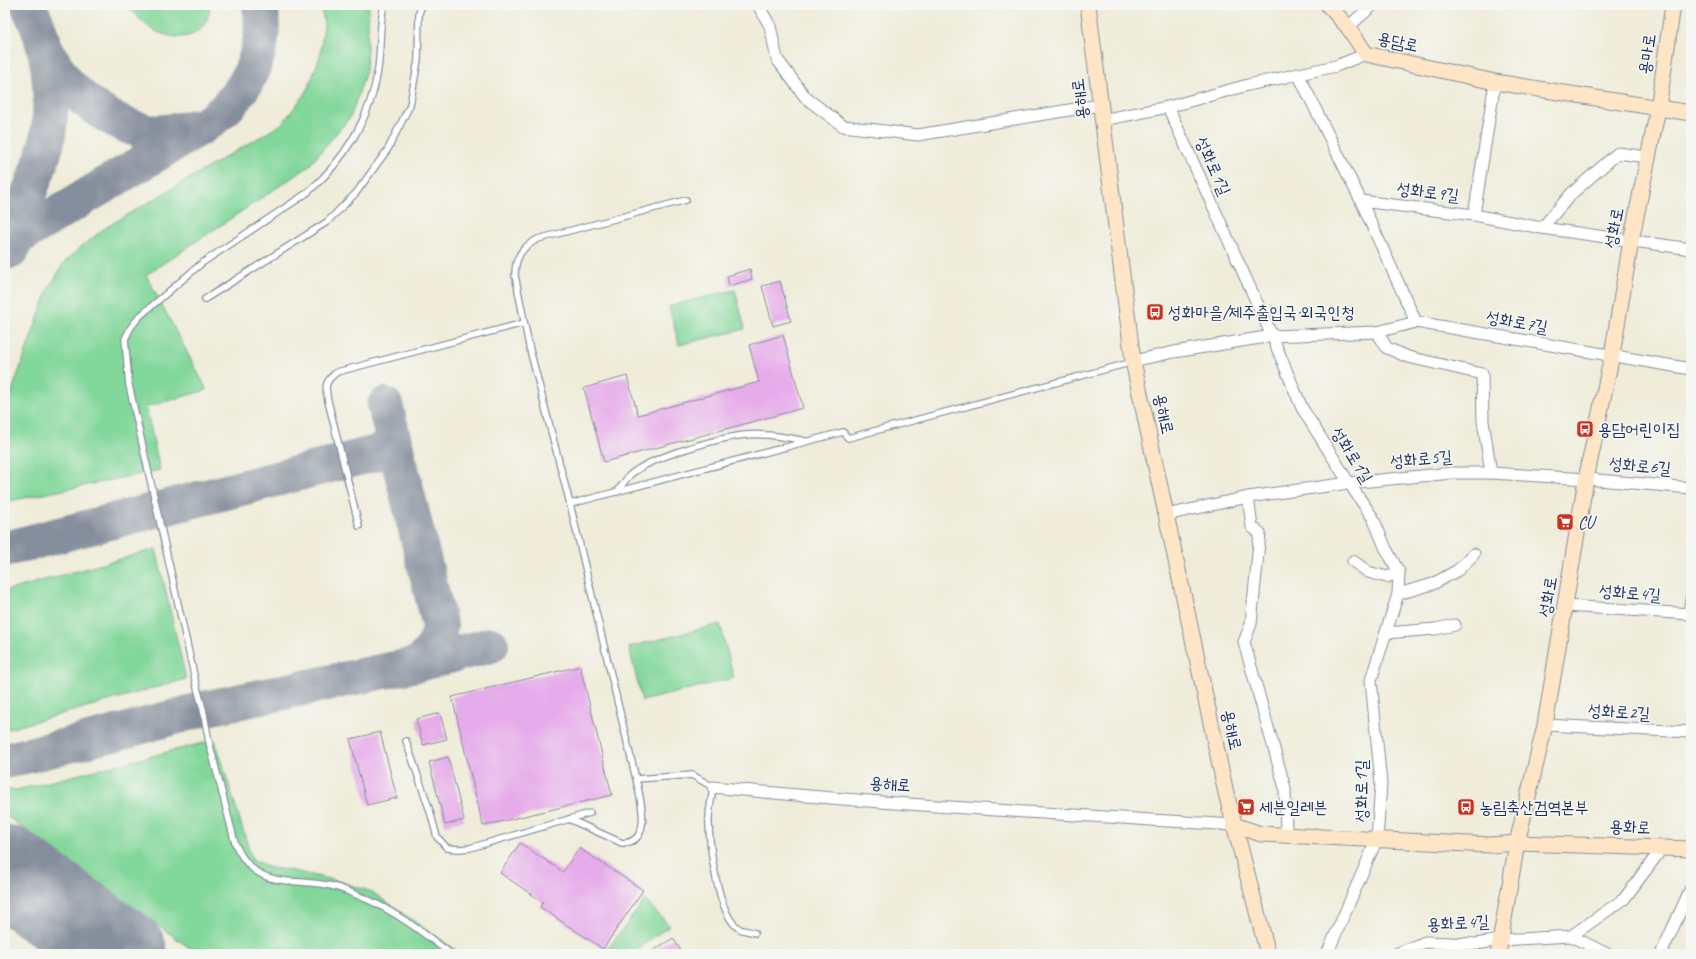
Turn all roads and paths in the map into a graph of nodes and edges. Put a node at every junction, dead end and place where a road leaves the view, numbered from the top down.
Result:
1 (384, 5) edge
2 (422, 5) edge
3 (758, 5) edge
4 (1088, 5) edge
5 (1328, 5) edge
6 (1373, 5) edge
7 (1673, 5) edge
8 (1348, 27) junction
9 (1366, 54) junction
10 (1298, 74) junction
11 (1495, 82) junction
12 (1100, 105) junction
13 (1168, 107) junction
14 (1658, 109) junction
15 (1691, 113) edge
16 (1102, 120) junction
17 (1647, 158) junction
18 (686, 200) dead end
19 (1361, 201) junction
20 (1474, 215) junction
21 (1542, 228) junction
22 (1631, 241) junction
23 (1691, 249) edge
24 (205, 299) dead end
25 (1416, 322) junction
26 (524, 324) junction
27 (1378, 332) junction
28 (1272, 336) junction
29 (1612, 355) junction
30 (1133, 361) junction
31 (1691, 369) edge
32 (806, 442) junction
33 (1491, 473) junction
34 (1586, 479) junction
35 (1349, 483) junction
36 (1691, 488) edge
37 (616, 492) junction
38 (1248, 497) junction
39 (570, 504) junction
40 (1166, 515) junction
41 (359, 526) dead end
42 (1474, 554) dead end
43 (1353, 561) dead end
44 (1399, 572) junction
45 (1398, 594) junction
46 (1691, 599) edge
47 (1566, 606) junction
48 (1690, 614) edge
49 (1455, 625) dead end
50 (1386, 633) junction
51 (1546, 725) junction
52 (1691, 732) edge
53 (406, 741) dead end
54 (636, 779) junction
55 (713, 788) junction
56 (590, 813) dead end
57 (569, 819) junction
58 (1234, 825) junction
59 (1286, 835) junction
60 (1377, 839) junction
61 (1517, 843) junction
62 (1663, 847) junction
63 (1691, 849) edge
64 (1691, 888) edge
65 (755, 933) dead end
66 (1571, 936) junction
67 (1500, 947) edge
68 (1663, 953) edge
69 (451, 954) edge
70 (1268, 954) edge
71 (1327, 954) edge
72 (1396, 954) edge
73 (1607, 954) edge

1 - 69 lane
2 - 24 lane
3 - 12 street
4 - 12 street, 용해로
5 - 8 street
6 - 8 street
7 - 14 street, 용마로
8 - 9 street
9 - 10 street, 용담로
9 - 11 street, 용담로
10 - 13 street, 용담로
10 - 19 street
11 - 14 street, 용담로
11 - 20 street
12 - 16 street, 용해로
13 - 16 street, 용담로
13 - 28 street, 성화로1길
14 - 15 street, 용담로
14 - 17 street, 성화로
16 - 30 street, 용해로
17 - 21 street
17 - 22 street, 성화로
18 - 26 lane
19 - 20 street, 성화로9길
19 - 25 street
20 - 21 street, 성화로9길
21 - 22 street, 성화로9길
22 - 23 street, 성화로9길
22 - 29 street, 성화로
25 - 27 street, 성화로7길
25 - 29 street, 성화로7길
26 - 39 lane
26 - 41 lane
27 - 28 street, 성화로7길
27 - 33 street
28 - 30 street, 성화로7길
28 - 35 street, 성화로1길
29 - 31 street
29 - 34 street, 성화로
30 - 32 lane
30 - 40 street, 용해로
32 - 37 lane
32 - 37 lane
33 - 34 street, 성화로5길
33 - 35 street, 성화로5길
34 - 36 street, 성화로6길
34 - 47 street, 성화로
35 - 38 street, 성화로5길
35 - 44 street, 성화로1길
37 - 39 lane
38 - 40 street, 성화로5길
38 - 59 street
39 - 54 lane
40 - 58 street, 용해로
42 - 45 street
43 - 44 street
44 - 45 street, 성화로1길
45 - 50 street, 성화로1길
46 - 48 street
47 - 48 street, 성화로4길
47 - 51 street, 성화로
49 - 50 street
50 - 60 street, 성화로1길
51 - 52 street, 성화로2길
51 - 61 street, 성화로
53 - 57 lane
54 - 55 lane, 용해로
54 - 57 lane
55 - 58 street, 용해로
55 - 65 lane
56 - 57 lane
58 - 59 street, 용화로
58 - 70 street, 용해로
59 - 60 street, 용화로
60 - 61 street, 용화로
60 - 71 street
61 - 62 street, 용화로
61 - 67 street, 용화로4길
62 - 63 street, 용화로
62 - 66 street
64 - 68 street
66 - 67 street, 용화로4길
66 - 73 street
67 - 72 street, 용화로4길

